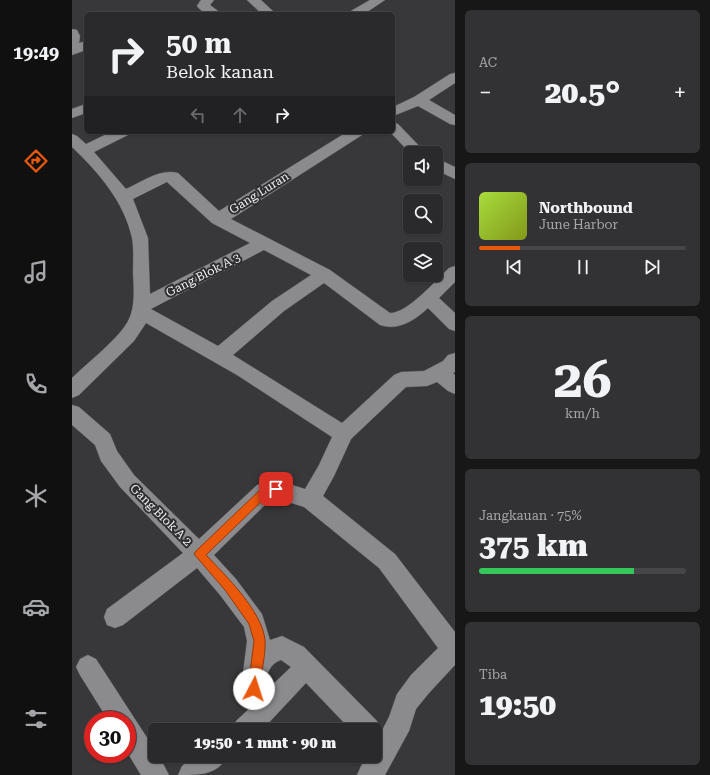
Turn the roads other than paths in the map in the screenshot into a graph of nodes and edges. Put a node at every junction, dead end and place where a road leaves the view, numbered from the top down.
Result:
1 (208, 0) edge
2 (253, 0) edge
3 (379, 0) edge
4 (213, 12) edge
5 (268, 12) edge
6 (358, 12) edge
7 (72, 33) edge
8 (84, 46) edge
9 (72, 47) edge
10 (72, 51) edge
11 (455, 77) edge
12 (419, 100) junction
13 (84, 109) edge
14 (395, 111) edge
15 (72, 114) edge
16 (455, 121) edge
17 (395, 129) edge
18 (119, 134) edge
19 (354, 134) edge
20 (72, 139) edge
21 (412, 146) edge
22 (85, 150) junction
23 (443, 167) edge
24 (455, 174) edge
25 (124, 198) junction
26 (218, 219) junction
27 (264, 243) junction
28 (455, 272) edge
29 (324, 274) junction
30 (428, 298) junction
31 (141, 309) junction
32 (455, 324) edge
33 (219, 356) junction
34 (455, 360) edge
35 (439, 372) junction
36 (455, 386) edge
37 (72, 390) edge
38 (72, 413) edge
39 (343, 434) junction
40 (310, 499) junction
41 (199, 554) junction
42 (115, 617) dead end
43 (454, 649) edge
44 (88, 667) dead end
45 (255, 669) junction
46 (297, 677) dead end
47 (266, 708) junction
48 (116, 711) edge
49 (252, 723) edge
50 (361, 723) edge
51 (382, 742) edge
52 (136, 743) edge
53 (206, 763) edge
54 (374, 763) edge
55 (156, 775) edge
56 (191, 775) edge
57 (370, 775) edge

1 - 4 street
2 - 5 street
3 - 6 street
7 - 9 street
8 - 10 street
11 - 12 street
12 - 14 street
12 - 16 street
13 - 15 street
17 - 21 street
18 - 22 street
19 - 26 street, Gang Luran
20 - 22 street
22 - 25 street
23 - 24 street
25 - 26 street, Gang Luran
25 - 31 street
26 - 27 street
27 - 29 street
27 - 31 street, Gang Blok A 3
28 - 30 street
29 - 30 street
29 - 33 street
30 - 32 street
31 - 33 street
31 - 37 street
33 - 39 street
34 - 35 street
35 - 36 street
35 - 39 street
38 - 41 street, Gang Blok A 2
39 - 40 street
40 - 41 street
40 - 43 street
41 - 42 street
41 - 45 street, Gang Blok A 2
43 - 51 street
44 - 48 street
45 - 47 street, Gang Blok A 2
45 - 50 street
46 - 47 street
47 - 49 street
52 - 55 street
53 - 56 street
54 - 57 street

